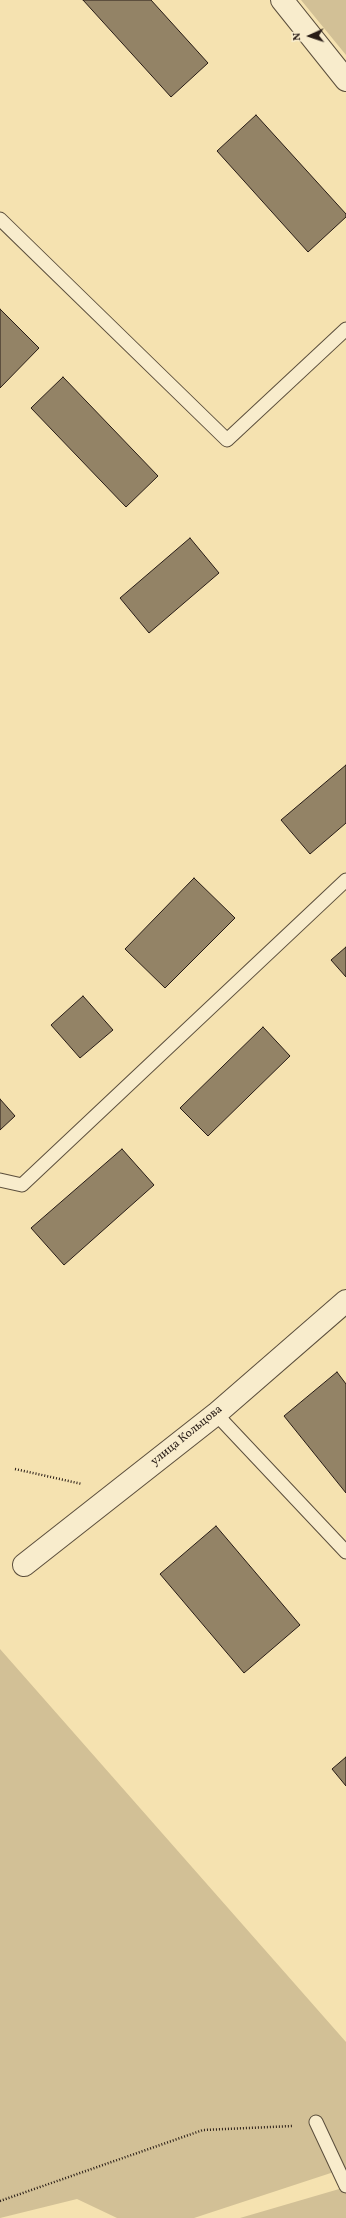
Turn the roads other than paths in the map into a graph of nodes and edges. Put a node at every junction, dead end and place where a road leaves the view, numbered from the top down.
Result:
1 (282, 0) edge
2 (346, 80) edge
3 (0, 219) edge
4 (346, 329) edge
5 (346, 880) edge
6 (0, 1180) edge
7 (346, 1301) edge
8 (216, 1414) junction
9 (346, 1552) edge
10 (24, 1565) dead end
11 (316, 2122) road end
12 (346, 2186) edge

1 - 2 street
3 - 4 lane
5 - 6 lane
7 - 8 street, улица Кольцова
8 - 9 lane
8 - 10 street, улица Кольцова
11 - 12 lane

